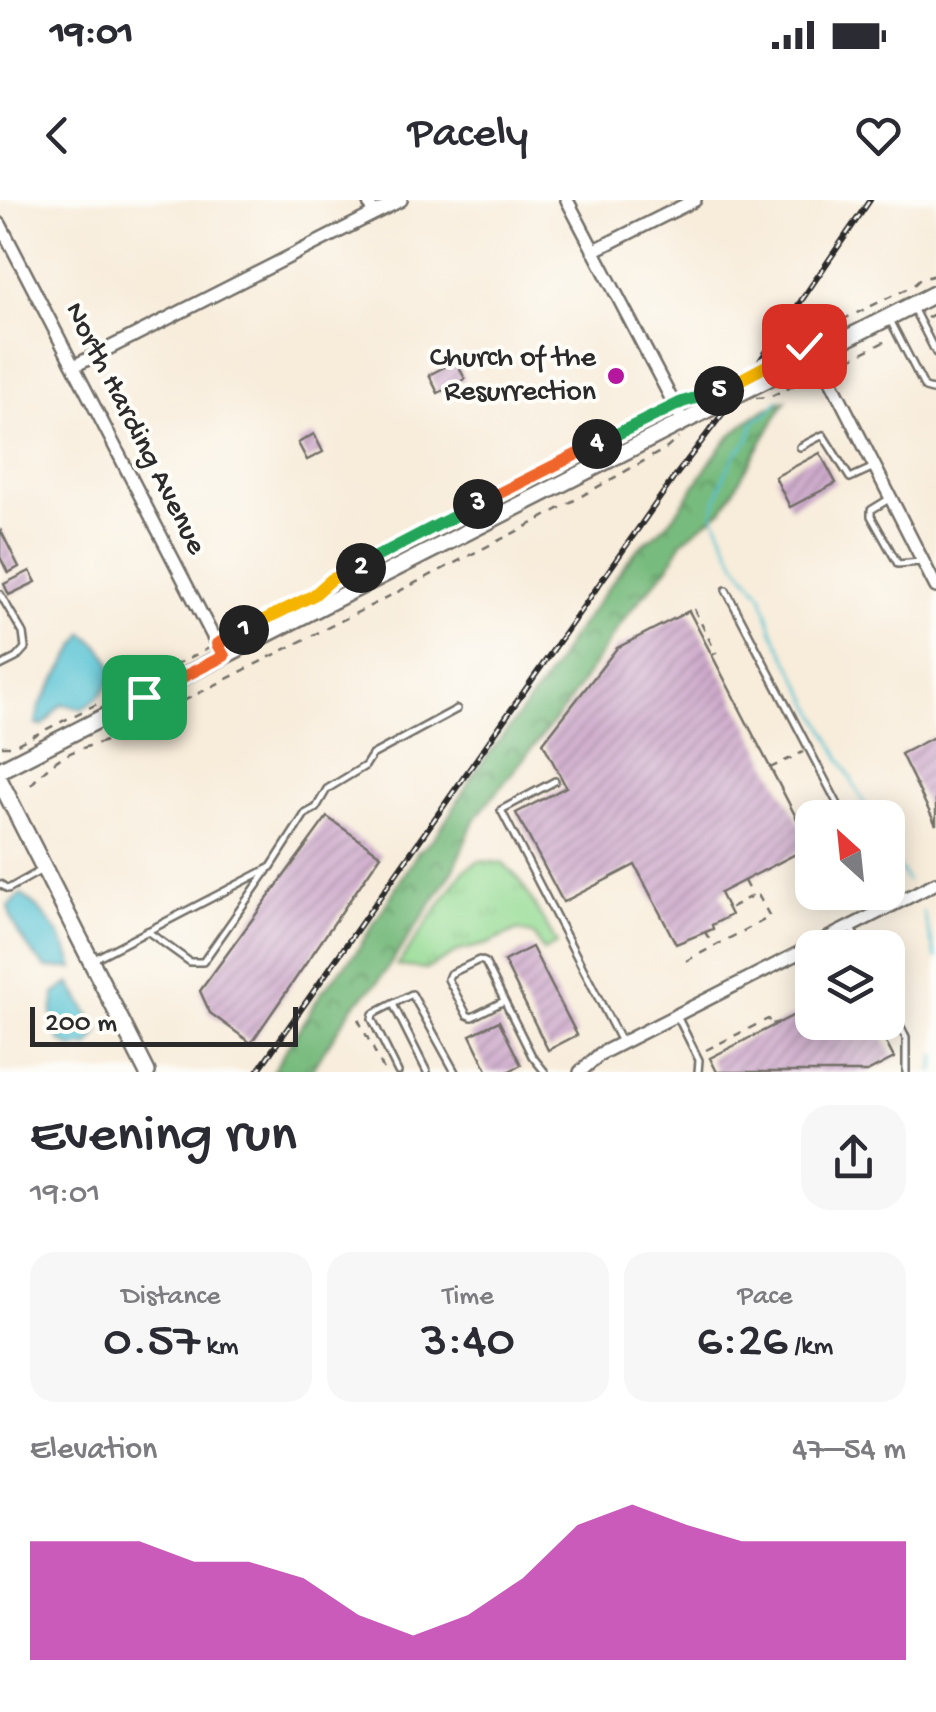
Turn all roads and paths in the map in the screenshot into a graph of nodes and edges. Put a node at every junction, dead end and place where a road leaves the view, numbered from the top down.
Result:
1 (368, 200) edge
2 (402, 200) edge
3 (567, 200) edge
4 (695, 200) edge
5 (374, 214) junction
6 (0, 224) edge
7 (593, 251) junction
8 (936, 275) edge
9 (936, 293) edge
10 (912, 306) junction
11 (936, 313) edge
12 (888, 318) junction
13 (920, 322) junction
14 (897, 335) junction
15 (936, 352) edge
16 (818, 355) junction
17 (777, 360) dead end
18 (74, 366) junction
19 (826, 371) junction
20 (936, 391) edge
21 (708, 397) dead end
22 (751, 399) dead end
23 (674, 406) junction
24 (682, 429) junction
25 (800, 447) dead end
26 (875, 467) junction
27 (890, 498) junction
28 (923, 561) junction
29 (936, 587) edge
30 (726, 590) dead end
31 (0, 594) edge
32 (694, 609) dead end
33 (220, 650) junction
34 (712, 655) dead end
35 (0, 666) edge
36 (457, 709) dead end
37 (1, 748) edge
38 (809, 749) junction
39 (770, 768) dead end
40 (0, 770) edge
41 (0, 781) edge
42 (555, 781) dead end
43 (30, 785) dead end
44 (836, 800) edge
45 (270, 867) junction
46 (44, 869) junction
47 (744, 880) dead end
48 (936, 883) edge
49 (0, 884) edge
50 (752, 896) junction
51 (905, 900) edge
52 (728, 909) dead end
53 (888, 910) edge
54 (851, 928) joint
55 (147, 931) junction
56 (705, 932) dead end
57 (713, 946) junction
58 (91, 960) junction
59 (686, 960) dead end
60 (504, 1001) junction
61 (392, 1004) junction
62 (677, 1015) junction
63 (358, 1019) dead end
64 (783, 1021) dead end
65 (905, 1036) edge
66 (726, 1040) junction
67 (622, 1043) junction
68 (730, 1048) dead end
69 (706, 1050) dead end
70 (144, 1071) edge
71 (384, 1072) edge
72 (398, 1072) edge
73 (427, 1072) edge
74 (455, 1072) edge
75 (546, 1072) edge
76 (580, 1072) edge
77 (698, 1072) edge
78 (906, 1072) edge

1 - 5 street
2 - 5 street
3 - 7 street
4 - 7 street
5 - 18 street
6 - 18 street, North Harding Avenue
7 - 23 street
8 - 17 path
9 - 10 main road
10 - 12 main road
10 - 13 lane
11 - 13 path
12 - 14 lane
12 - 16 main road
13 - 15 lane
14 - 19 path
14 - 20 lane
16 - 19 street
16 - 24 main road
18 - 33 street, North Harding Avenue
19 - 22 path
19 - 26 street
21 - 23 path
23 - 24 street
23 - 33 path
24 - 33 main road
24 - 43 path
25 - 26 lane
26 - 27 street
27 - 28 street
27 - 28 lane
28 - 29 street
30 - 38 lane
31 - 35 lane
32 - 34 path
33 - 37 path
33 - 40 main road
36 - 45 lane
38 - 39 path
38 - 44 lane
41 - 46 main road
42 - 67 lane
45 - 55 lane
45 - 55 lane
46 - 49 lane
46 - 58 main road
47 - 50 path
48 - 51 street
50 - 52 path
50 - 57 path
53 - 54 street
54 - 62 street
55 - 58 lane
56 - 57 path
57 - 59 path
58 - 70 main road
60 - 60 lane
60 - 75 lane
61 - 72 lane
61 - 73 lane
61 - 74 lane
62 - 67 street
62 - 77 lane
63 - 71 path
64 - 66 path
65 - 78 lane
66 - 68 path
66 - 69 path
67 - 76 street

